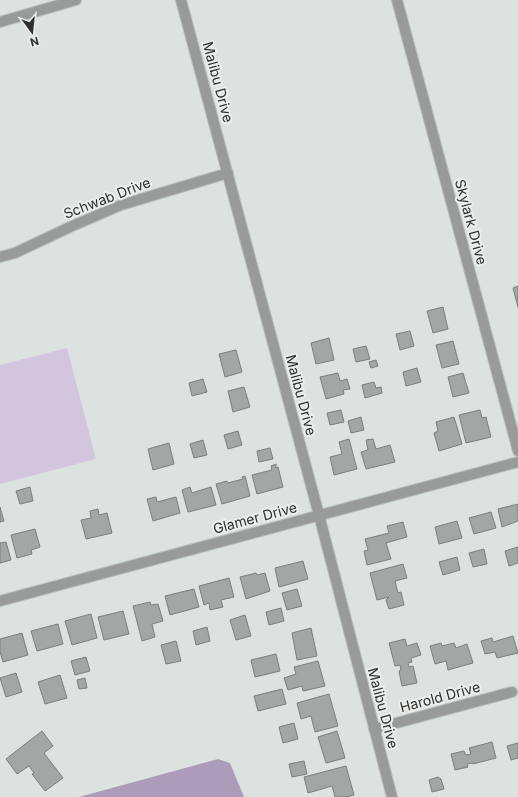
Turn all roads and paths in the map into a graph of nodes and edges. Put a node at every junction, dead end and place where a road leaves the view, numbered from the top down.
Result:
1 (76, 0) edge
2 (181, 0) edge
3 (397, 0) edge
4 (0, 22) edge
5 (228, 173) junction
6 (0, 257) edge
7 (518, 450) edge
8 (518, 462) edge
9 (319, 515) junction
10 (0, 600) edge
11 (512, 692) dead end
12 (374, 728) junction
13 (392, 797) edge

1 - 4 street
2 - 5 street, Malibu Drive
3 - 7 street, Skylark Drive
5 - 6 street, Schwab Drive
5 - 9 street, Malibu Drive
8 - 9 street, Glamer Drive
9 - 10 street, Glamer Drive
9 - 12 street, Malibu Drive
11 - 12 street, Harold Drive
12 - 13 street, Malibu Drive

